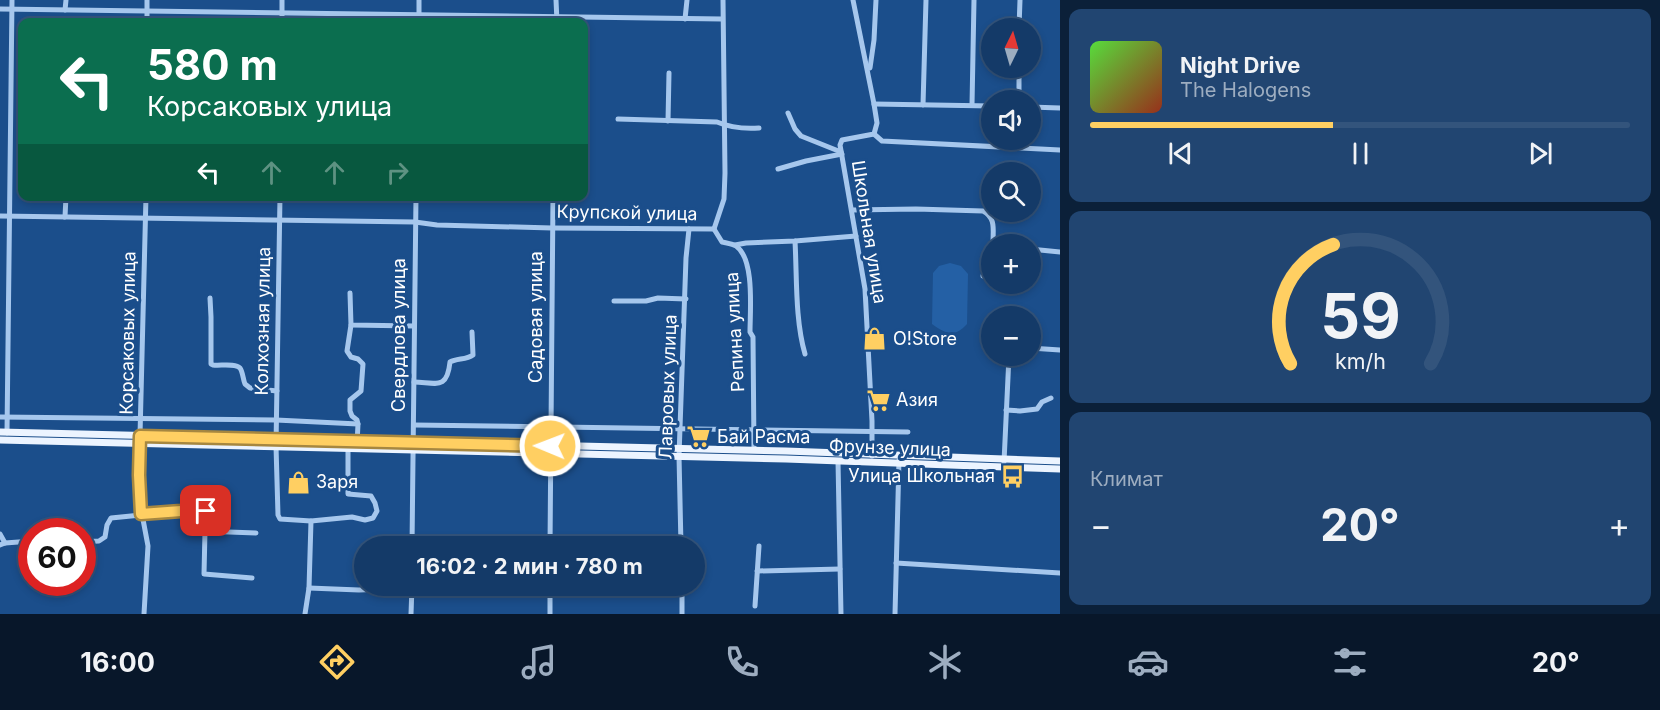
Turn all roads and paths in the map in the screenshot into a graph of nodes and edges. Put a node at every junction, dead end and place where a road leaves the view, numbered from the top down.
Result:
1 (12, 0) edge
2 (66, 0) edge
3 (147, 0) edge
4 (282, 0) edge
5 (419, 0) edge
6 (556, 0) edge
7 (687, 0) edge
8 (723, 0) edge
9 (853, 0) edge
10 (876, 0) edge
11 (926, 0) edge
12 (974, 0) edge
13 (1020, 0) edge
14 (0, 9) edge
15 (12, 9) junction
16 (65, 10) junction
17 (147, 11) junction
18 (282, 13) junction
19 (419, 15) junction
20 (147, 18) edge
21 (282, 18) edge
22 (502, 18) edge
23 (557, 18) edge
24 (1019, 18) edge
25 (685, 19) junction
26 (723, 19) junction
27 (588, 20) edge
28 (669, 73) dead end
29 (869, 73) junction
30 (874, 104) junction
31 (923, 105) junction
32 (972, 105) junction
33 (981, 105) edge
34 (1041, 107) edge
35 (1060, 108) edge
36 (788, 113) dead end
37 (618, 119) dead end
38 (668, 121) junction
39 (725, 126) junction
40 (759, 128) dead end
41 (874, 134) junction
42 (1060, 150) edge
43 (841, 153) junction
44 (778, 169) dead end
45 (66, 201) edge
46 (146, 201) edge
47 (280, 201) edge
48 (416, 201) edge
49 (553, 201) edge
50 (852, 210) junction
51 (0, 216) edge
52 (9, 217) junction
53 (65, 217) junction
54 (145, 219) junction
55 (279, 221) junction
56 (415, 222) junction
57 (552, 228) junction
58 (689, 229) junction
59 (714, 229) junction
60 (993, 234) edge
61 (856, 236) junction
62 (795, 241) junction
63 (735, 245) junction
64 (1041, 250) edge
65 (1060, 252) edge
66 (350, 293) dead end
67 (210, 298) dead end
68 (686, 299) junction
69 (614, 302) dead end
70 (351, 325) junction
71 (414, 326) junction
72 (471, 332) dead end
73 (1041, 349) edge
74 (1060, 350) edge
75 (805, 354) dead end
76 (1008, 366) edge
77 (0, 379) edge
78 (9, 381) junction
79 (414, 382) junction
80 (277, 391) junction
81 (1051, 398) dead end
82 (1006, 411) junction
83 (0, 417) edge
84 (8, 417) junction
85 (141, 419) junction
86 (276, 420) junction
87 (358, 424) junction
88 (414, 425) junction
89 (551, 427) junction
90 (681, 429) junction
91 (754, 430) junction
92 (872, 432) junction
93 (908, 432) dead end
94 (3, 436) edge
95 (140, 440) junction
96 (276, 443) junction
97 (357, 445) junction
98 (414, 447) junction
99 (348, 449) junction
100 (550, 449) junction
101 (754, 450) junction
102 (680, 452) junction
103 (872, 454) junction
104 (899, 459) junction
105 (838, 461) junction
106 (1060, 461) edge
107 (872, 463) junction
108 (1004, 463) junction
109 (1060, 469) edge
110 (141, 514) junction
111 (311, 521) junction
112 (205, 531) junction
113 (0, 534) edge
114 (255, 534) dead end
115 (412, 536) edge
116 (550, 536) edge
117 (681, 536) edge
118 (96, 541) edge
119 (18, 542) edge
120 (2, 544) edge
121 (759, 546) dead end
122 (896, 563) junction
123 (840, 569) junction
124 (758, 571) junction
125 (1060, 573) edge
126 (252, 578) dead end
127 (309, 588) junction
128 (354, 590) edge
129 (412, 596) edge
130 (550, 596) edge
131 (682, 596) edge
132 (755, 606) dead end
133 (144, 614) edge
134 (305, 614) edge
135 (411, 614) edge
136 (550, 614) edge
137 (682, 614) edge
138 (841, 614) edge
139 (895, 614) edge

1 - 15 street
2 - 16 street
3 - 17 street
4 - 18 street
5 - 19 street
6 - 23 street
7 - 25 street
8 - 26 street
9 - 29 street, Школьная улица
10 - 29 street
11 - 31 street
12 - 32 street
13 - 24 street
14 - 15 street
15 - 16 street
15 - 52 street
16 - 17 street
17 - 18 street
17 - 20 street
18 - 19 street
18 - 21 street
19 - 22 street
25 - 26 street
25 - 27 street
26 - 39 street
28 - 38 street
29 - 30 street, Школьная улица
30 - 31 street
30 - 41 street, Школьная улица
31 - 32 street
32 - 33 street
34 - 35 street
36 - 43 street
37 - 38 street
38 - 39 street
39 - 40 street
39 - 59 street
41 - 42 street
41 - 43 street, Школьная улица
43 - 44 street
43 - 50 street, Школьная улица
45 - 53 street
46 - 54 street, Корсаковых улица
47 - 55 street, Колхозная улица
48 - 56 street, Свердлова улица
49 - 57 street, Садовая улица
50 - 60 street
50 - 61 street, Школьная улица
51 - 52 street, Крупской улица
52 - 53 street, Крупской улица
52 - 78 street
53 - 54 street, Крупской улица
54 - 55 street, Крупской улица
54 - 85 street, Корсаковых улица
55 - 56 street, Крупской улица
55 - 80 street, Колхозная улица
56 - 57 street, Крупской улица
56 - 71 street, Свердлова улица
57 - 58 street, Крупской улица
57 - 89 street, Садовая улица
58 - 59 street, Крупской улица
58 - 68 street, Лавровых улица
59 - 63 street, Репина улица
61 - 62 street
61 - 92 street, Школьная улица
62 - 63 street
62 - 75 street
63 - 91 street, Репина улица
64 - 65 street
66 - 70 street
67 - 80 street
68 - 69 street
68 - 90 street, Лавровых улица
70 - 71 street
70 - 87 street
71 - 79 street, Свердлова улица
72 - 79 street
73 - 74 street
76 - 82 street
77 - 78 street
78 - 84 street
79 - 88 street, Свердлова улица
80 - 86 street, Колхозная улица
81 - 82 street
82 - 108 street
83 - 84 street
84 - 85 street
84 - 94 street
85 - 86 street
85 - 95 street, Корсаковых улица
86 - 87 street
86 - 96 street, Колхозная улица
87 - 97 street
88 - 89 street
88 - 98 street, Свердлова улица
89 - 90 street
89 - 100 street, Садовая улица
90 - 91 street
90 - 102 street, Лавровых улица
91 - 92 street
91 - 101 street, Репина улица
92 - 93 street
92 - 103 street, Школьная улица
94 - 95 main road, Фрунзе улица
95 - 96 main road, Фрунзе улица
95 - 110 street, Корсаковых улица
96 - 97 main road, Фрунзе улица
96 - 99 main road, Фрунзе улица
96 - 111 street, Колхозная улица
97 - 98 main road, Фрунзе улица
97 - 99 main road, Фрунзе улица
98 - 100 main road, Фрунзе улица
98 - 115 street, Свердлова улица
99 - 111 street
100 - 102 main road, Фрунзе улица
100 - 116 street, Садовая улица
101 - 102 main road, Фрунзе улица
101 - 103 main road, Фрунзе улица
102 - 105 main road, Фрунзе улица
102 - 117 street, Лавровых улица
103 - 104 main road, Фрунзе улица
103 - 107 street, Школьная улица
104 - 107 main road, Фрунзе улица
104 - 108 main road, Фрунзе улица
104 - 122 street
105 - 107 main road, Фрунзе улица
105 - 123 street
106 - 108 main road, Фрунзе улица
108 - 109 main road, Фрунзе улица
110 - 112 street
110 - 118 street
110 - 133 street, Корсаковых улица
111 - 127 street
112 - 114 street
112 - 126 street
113 - 120 street
119 - 120 street
121 - 124 street
122 - 125 street
122 - 139 street
123 - 124 street
123 - 138 street
124 - 132 street
127 - 128 street
127 - 134 street
129 - 135 street
130 - 136 street
131 - 137 street

